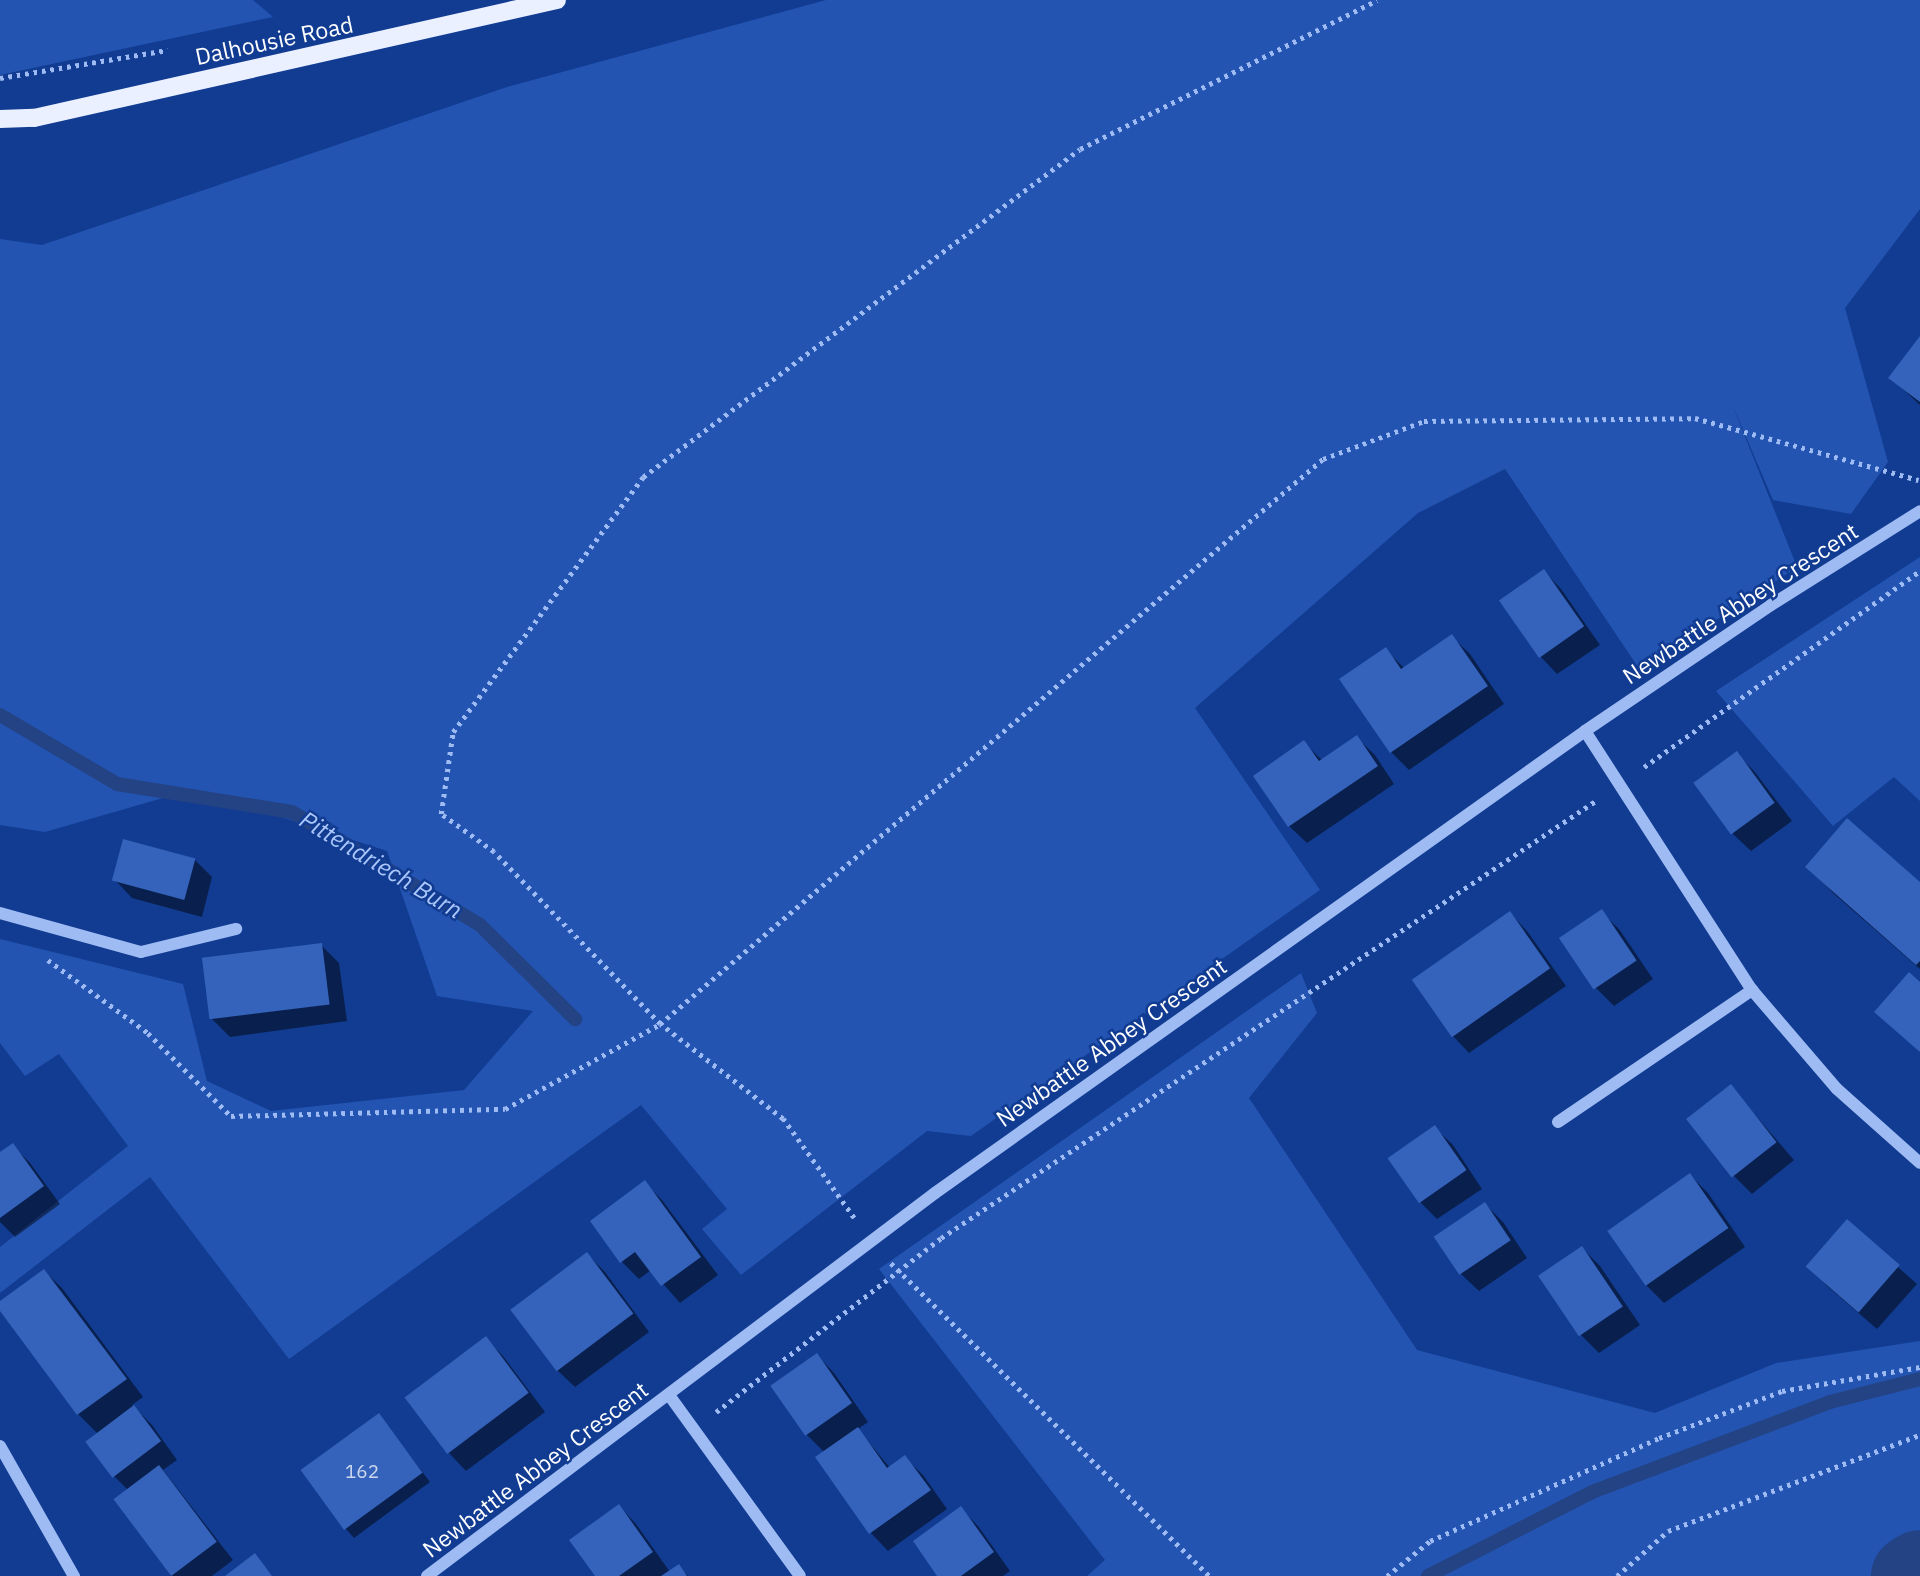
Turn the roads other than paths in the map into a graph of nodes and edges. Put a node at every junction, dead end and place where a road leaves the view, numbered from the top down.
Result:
1 (557, 0) edge
2 (0, 119) edge
3 (1920, 511) edge
4 (1585, 731) junction
5 (0, 913) edge
6 (236, 929) dead end
7 (1752, 990) junction
8 (1558, 1122) dead end
9 (1920, 1163) edge
10 (669, 1395) junction
11 (0, 1446) edge
12 (74, 1576) edge
13 (427, 1576) edge
14 (800, 1576) edge

1 - 2 main road, Dalhousie Road
3 - 4 street, Newbattle Abbey Crescent
4 - 7 street
4 - 10 street, Newbattle Abbey Crescent
5 - 6 street
7 - 8 street
7 - 9 street
10 - 13 street, Newbattle Abbey Crescent
10 - 14 street, Newbattle Abbey Crescent
11 - 12 street

